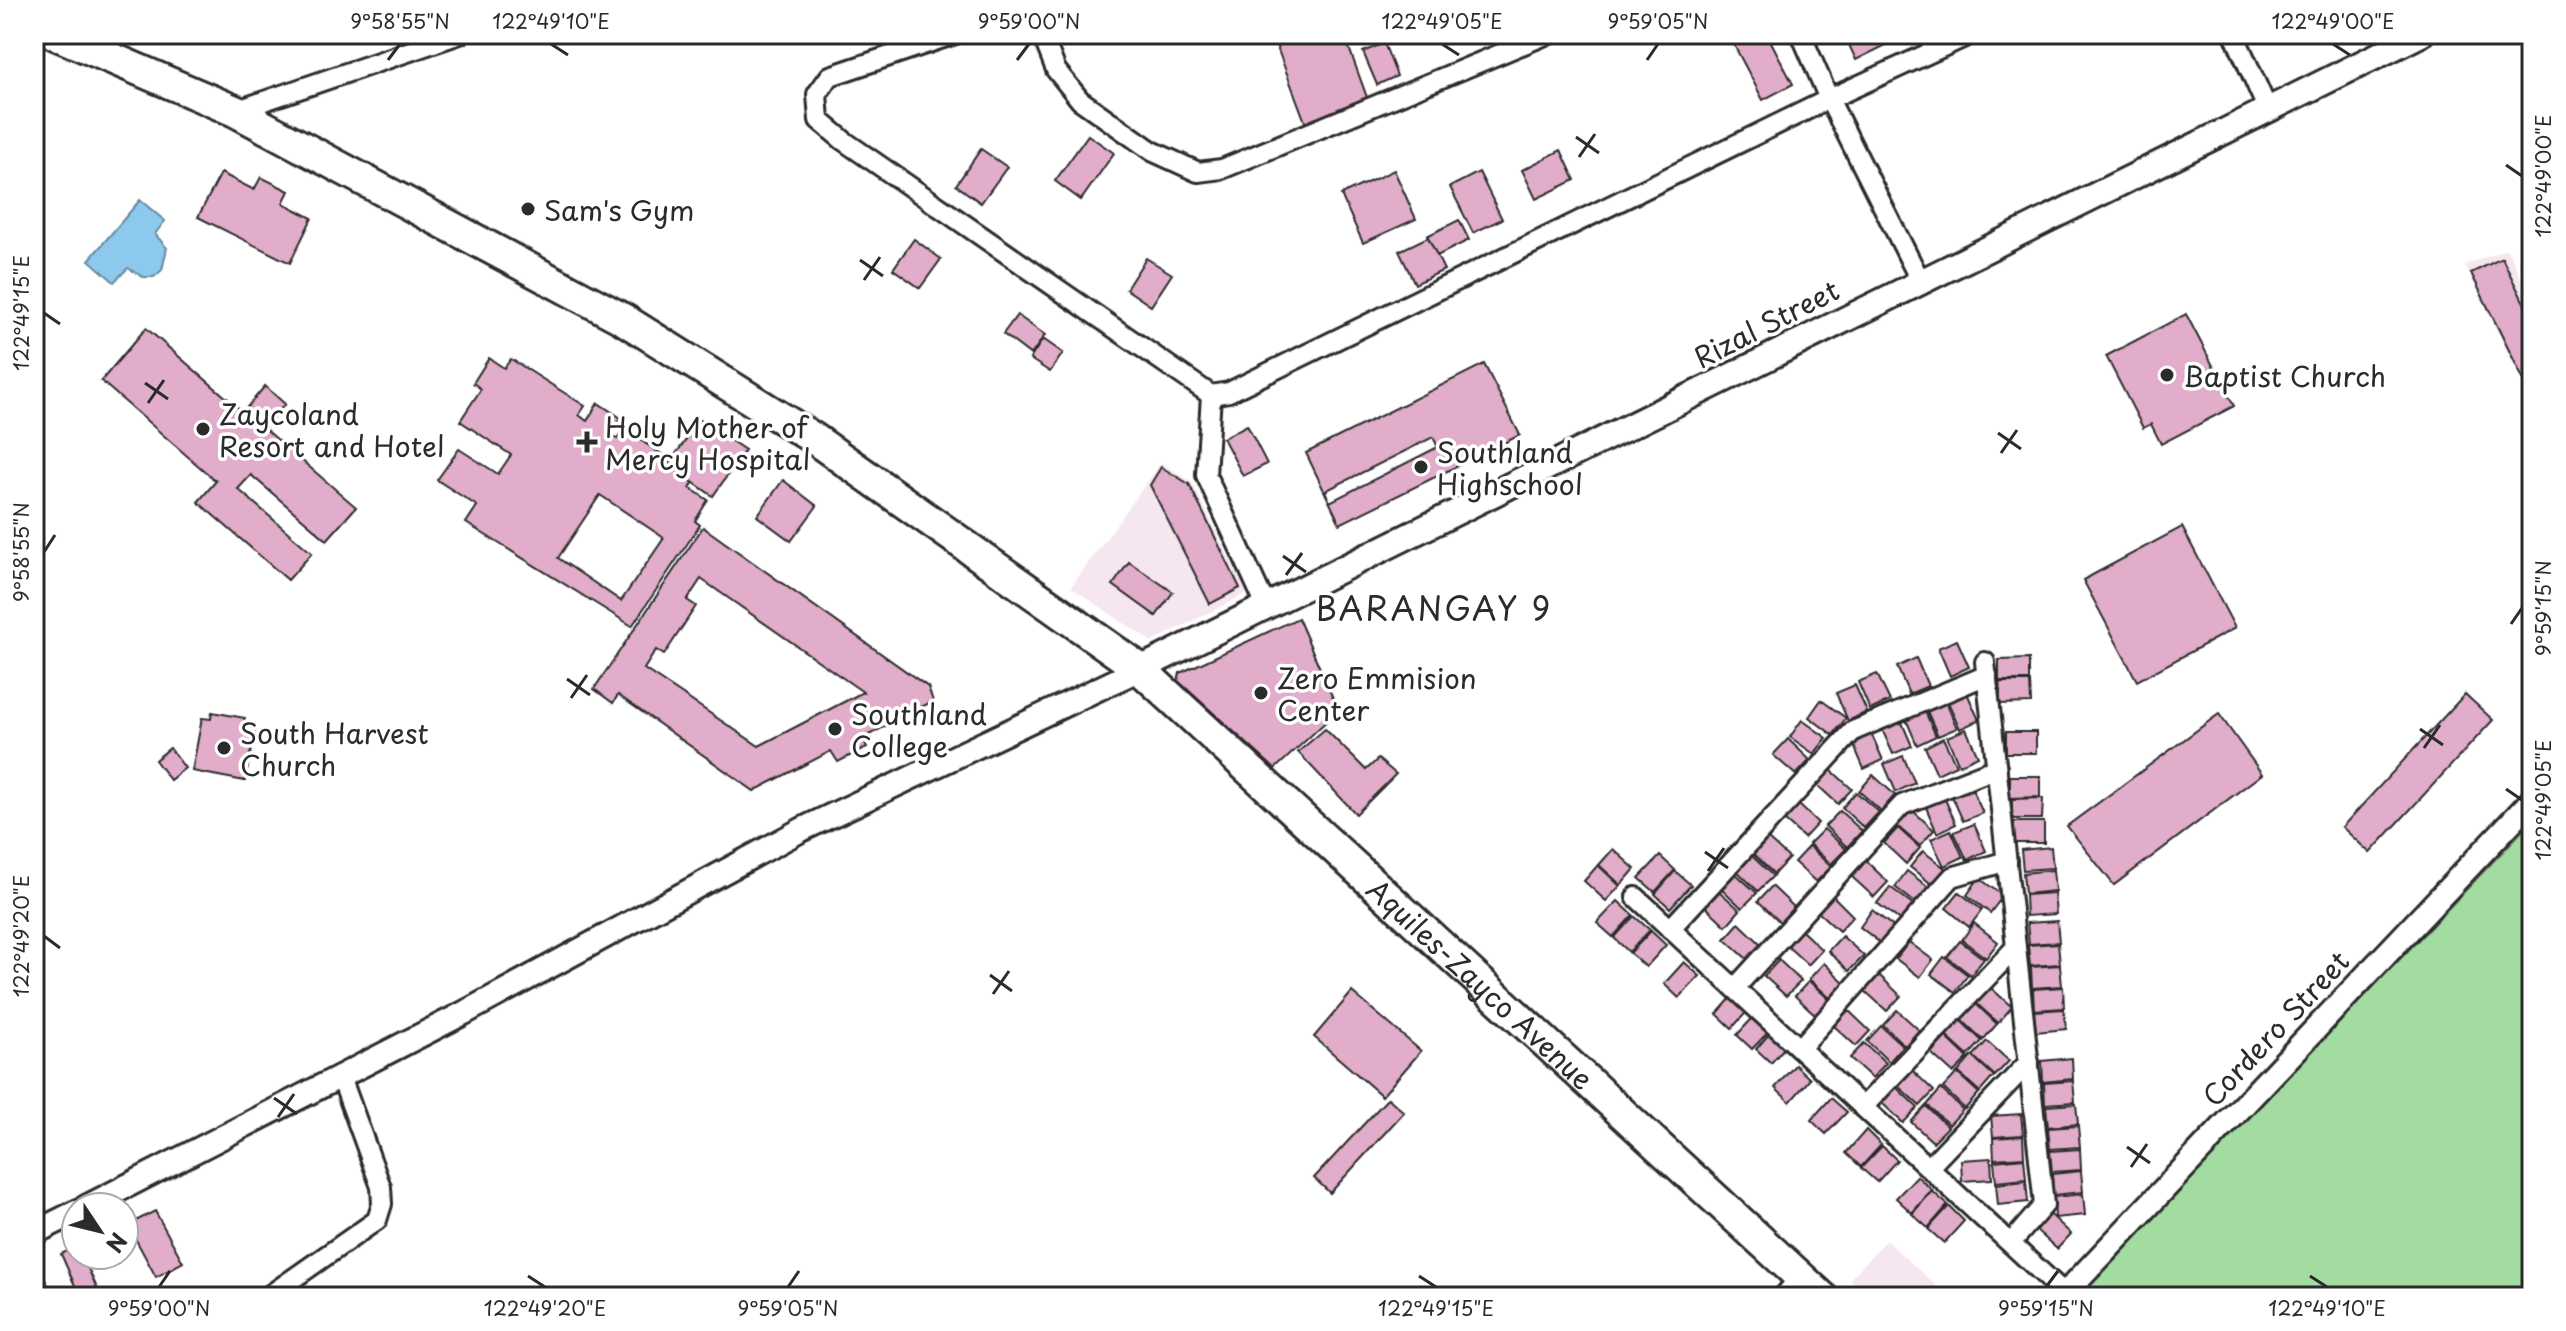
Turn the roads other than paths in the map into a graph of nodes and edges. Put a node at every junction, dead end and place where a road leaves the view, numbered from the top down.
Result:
1 (55, 34) edge
2 (460, 34) edge
3 (955, 34) edge
4 (1042, 34) edge
5 (1548, 34) edge
6 (1801, 34) edge
7 (1971, 34) edge
8 (2234, 34) edge
9 (2421, 34) edge
10 (1829, 99) junction
11 (2267, 108) junction
12 (235, 111) junction
13 (1920, 280) junction
14 (1211, 395) junction
15 (1266, 606) junction
16 (1140, 669) junction
17 (1997, 768) junction
18 (2532, 800) edge
19 (2007, 861) junction
20 (1636, 897) dead end
21 (1670, 929) junction
22 (2016, 947) junction
23 (1735, 988) junction
24 (1800, 1048) junction
25 (2029, 1062) junction
26 (341, 1077) junction
27 (1863, 1107) junction
28 (1929, 1167) junction
29 (117, 1191) edge
30 (60, 1220) edge
31 (34, 1233) edge
32 (2011, 1243) junction
33 (1802, 1290) edge
34 (2064, 1295) edge
35 (267, 1297) edge

1 - 12 highway, Aquiles-Zayco Avenue
2 - 12 street
3 - 14 street
4 - 5 street
6 - 10 street
7 - 10 street
8 - 11 street
9 - 11 main road, Rizal Street
10 - 13 street
10 - 14 street
11 - 13 main road, Rizal Street
12 - 16 highway, Aquiles-Zayco Avenue
13 - 15 main road, Rizal Street
14 - 15 street
15 - 16 main road, Rizal Street
16 - 26 street
16 - 33 highway, Aquiles-Zayco Avenue
17 - 19 street
17 - 21 street
17 - 23 street
18 - 34 street, Cordero Street
19 - 22 street
19 - 24 street
20 - 21 street
21 - 23 street
22 - 25 street
22 - 27 street
23 - 24 street
24 - 27 street
25 - 28 street
25 - 32 street
26 - 29 street
26 - 35 street
27 - 28 street
28 - 32 street
30 - 31 street
32 - 34 street

